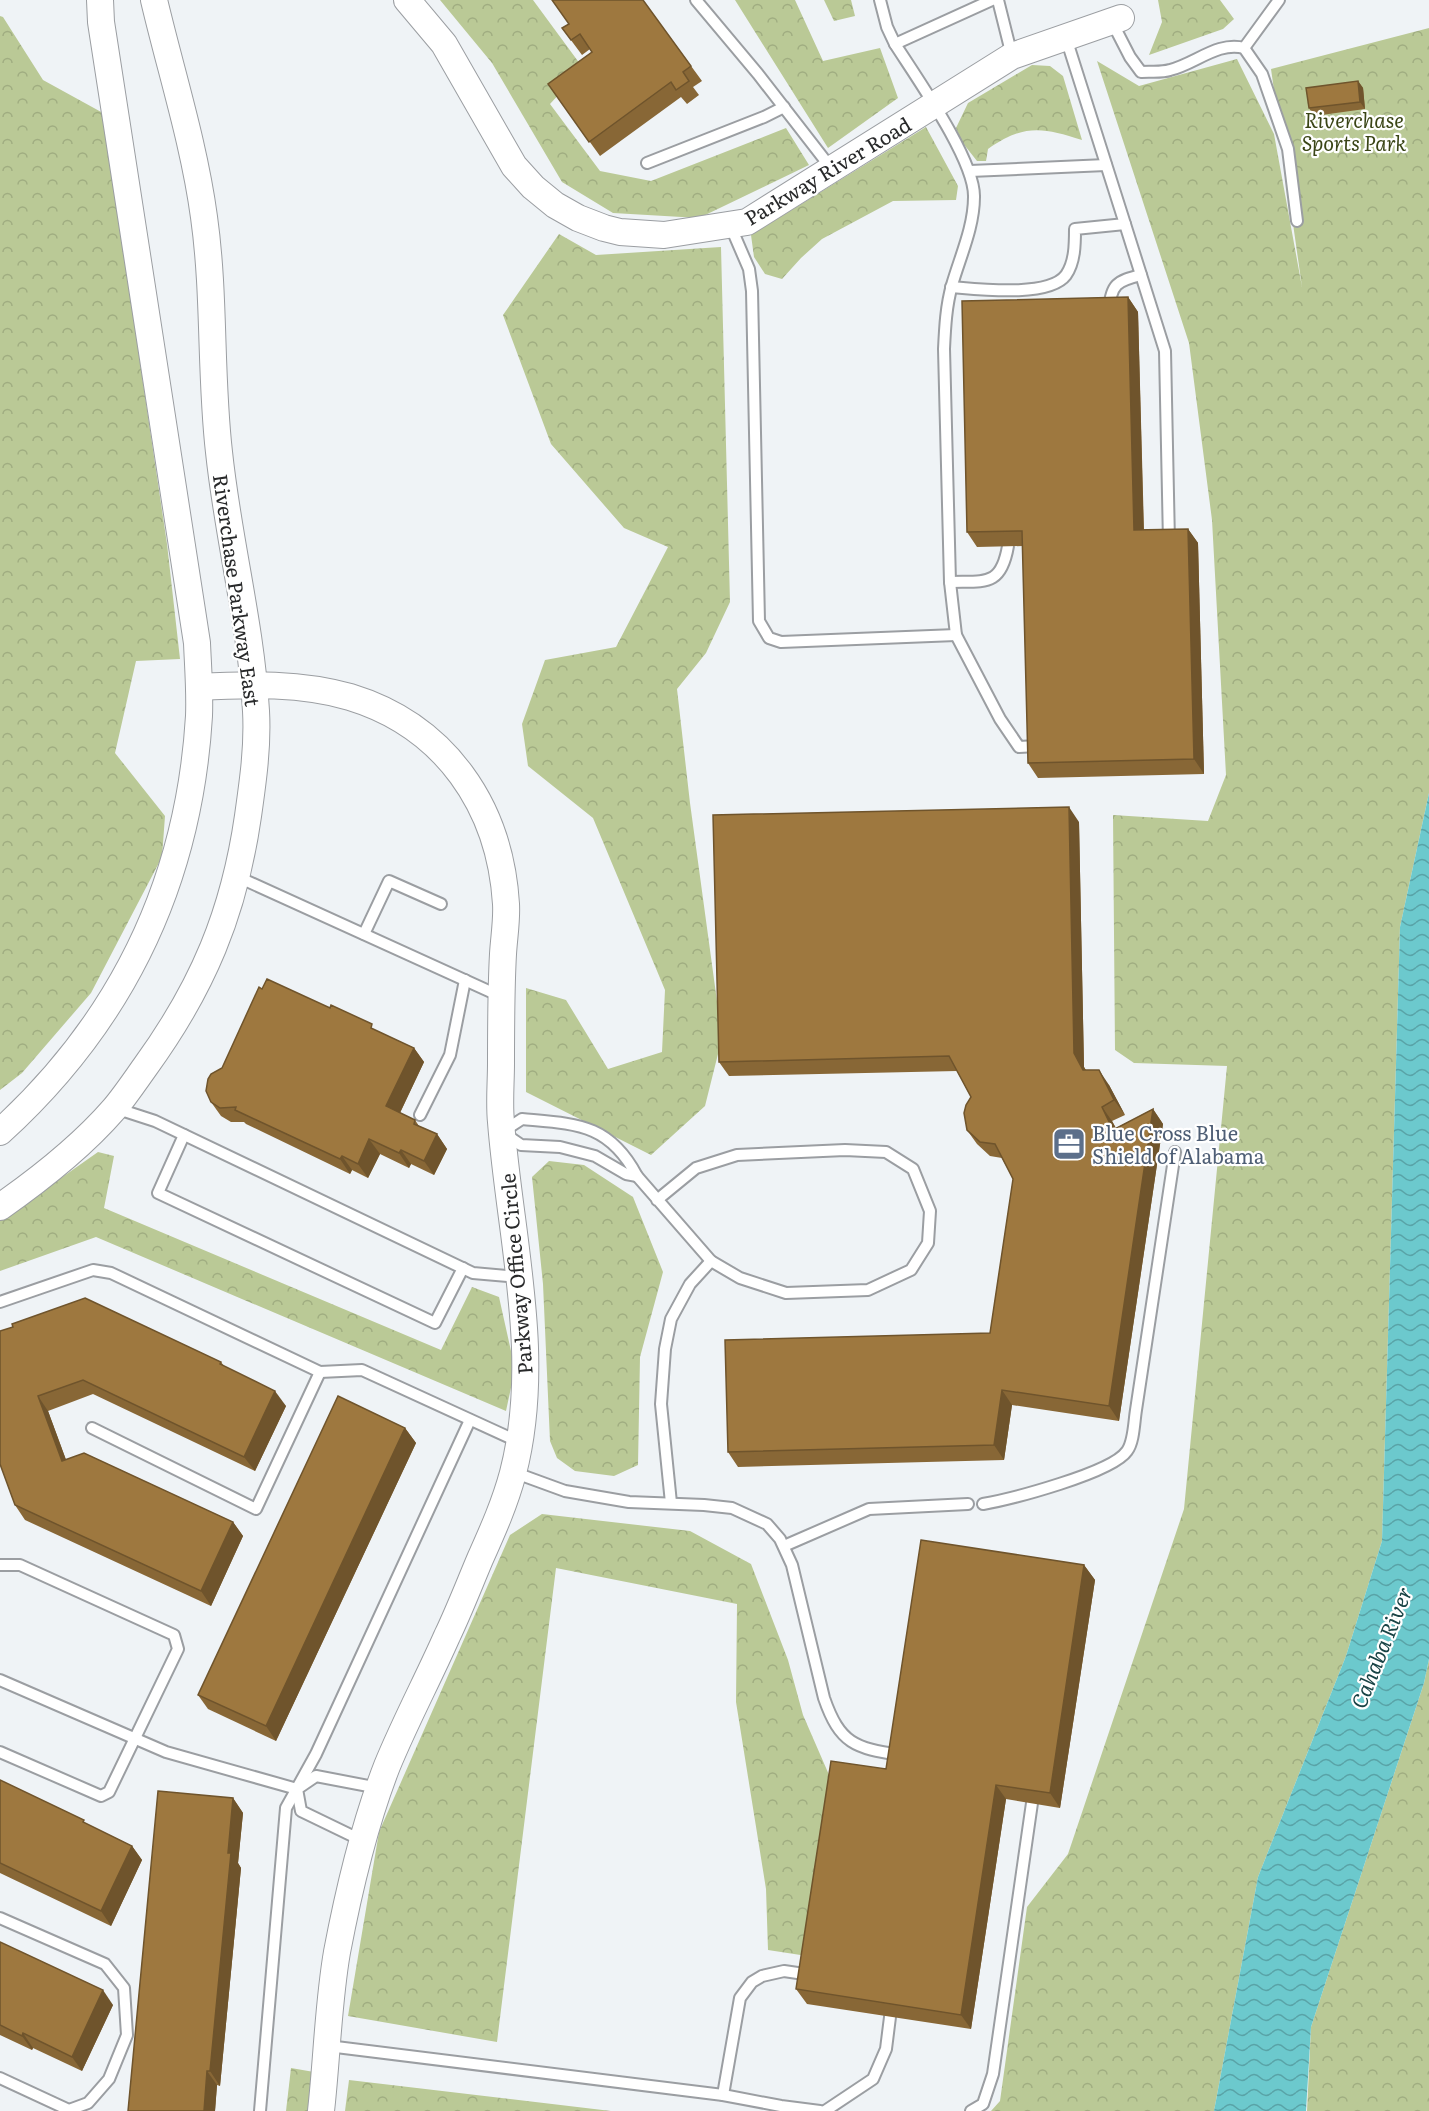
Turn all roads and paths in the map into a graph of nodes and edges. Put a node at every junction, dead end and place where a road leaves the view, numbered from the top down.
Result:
1 (100, 0) edge
2 (154, 0) edge
3 (407, 0) edge
4 (696, 0) edge
5 (880, 0) edge
6 (992, 0) edge
7 (998, 0) edge
8 (1279, 0) edge
9 (1116, 20) joint
10 (1066, 38) junction
11 (895, 44) junction
12 (1244, 48) junction
13 (1012, 56) junction
14 (934, 105) junction
15 (784, 107) junction
16 (647, 163) dead end
17 (1106, 165) junction
18 (832, 169) junction
19 (970, 171) junction
20 (1297, 221) dead end
21 (1125, 224) junction
22 (730, 225) junction
23 (1141, 275) junction
24 (951, 287) junction
25 (1109, 313) edge
26 (1169, 544) edge
27 (1008, 546) edge
28 (950, 582) junction
29 (956, 635) junction
30 (254, 686) junction
31 (199, 687) junction
32 (1037, 746) edge
33 (238, 877) junction
34 (441, 904) dead end
35 (364, 934) junction
36 (465, 980) junction
37 (502, 997) junction
38 (114, 1108) junction
39 (420, 1115) dead end
40 (0, 1132) edge
41 (502, 1132) junction
42 (184, 1135) junction
43 (1175, 1152) dead end
44 (637, 1176) junction
45 (657, 1200) junction
46 (0, 1207) edge
47 (711, 1261) junction
48 (463, 1268) junction
49 (518, 1277) junction
50 (0, 1302) edge
51 (321, 1372) junction
52 (470, 1420) junction
53 (92, 1428) dead end
54 (519, 1443) junction
55 (513, 1472) junction
56 (671, 1503) junction
57 (968, 1504) dead end
58 (983, 1504) dead end
59 (784, 1546) junction
60 (0, 1565) edge
61 (0, 1680) edge
62 (134, 1739) junction
63 (0, 1752) edge
64 (900, 1755) edge
65 (380, 1788) junction
66 (297, 1789) junction
67 (1032, 1803) edge
68 (363, 1841) junction
69 (0, 1918) edge
70 (811, 1975) edge
71 (890, 2017) edge
72 (328, 2046) junction
73 (0, 2078) edge
74 (723, 2095) junction
75 (70, 2110) edge
76 (260, 2111) edge
77 (321, 2111) edge
78 (820, 2111) edge
79 (825, 2111) edge
80 (971, 2111) edge

1 - 31 street
2 - 30 street, Riverchase Parkway East
3 - 22 street, Parkway River Road
4 - 15 lane
5 - 11 lane
6 - 11 lane
7 - 13 lane
8 - 12 lane
9 - 10 street, Parkway River Road
9 - 12 lane
10 - 13 street, Parkway River Road
10 - 17 lane
11 - 14 lane
12 - 20 lane
13 - 14 street, Parkway River Road
14 - 18 street, Parkway River Road
14 - 19 lane
15 - 16 lane
15 - 18 lane
17 - 19 lane
17 - 21 lane
18 - 22 street, Parkway River Road
19 - 24 lane
21 - 23 lane
21 - 24 lane
22 - 29 lane
23 - 25 lane
23 - 26 lane
24 - 28 lane
27 - 28 lane
28 - 29 lane
29 - 32 lane
30 - 31 street, Parkway Office Circle
30 - 33 street, Riverchase Parkway East
30 - 37 street, Parkway Office Circle
31 - 40 street
33 - 35 lane
33 - 38 street, Riverchase Parkway East
34 - 35 lane
35 - 36 lane
36 - 37 lane
36 - 39 lane
37 - 41 street, Parkway Office Circle
38 - 42 lane
38 - 46 street, Riverchase Parkway East
41 - 44 lane
41 - 44 lane
41 - 49 street, Parkway Office Circle
42 - 48 lane
42 - 48 lane
43 - 58 lane
44 - 45 lane
45 - 47 lane
45 - 47 lane
47 - 56 lane
48 - 49 lane
49 - 54 street, Parkway Office Circle
50 - 51 lane
51 - 52 lane
51 - 53 lane
52 - 54 lane
52 - 66 lane
54 - 55 street, Parkway Office Circle
55 - 56 lane
55 - 65 street, Parkway Office Circle
56 - 59 lane
57 - 59 lane
59 - 64 lane
60 - 62 lane
61 - 62 lane
62 - 63 lane
62 - 66 lane
65 - 66 lane
65 - 68 street, Parkway Office Circle
66 - 68 lane
66 - 76 lane
67 - 80 lane
68 - 72 street, Parkway Office Circle
69 - 75 lane
70 - 74 lane
71 - 79 lane
72 - 74 lane
72 - 77 street, Parkway Office Circle
73 - 75 lane
74 - 78 lane

